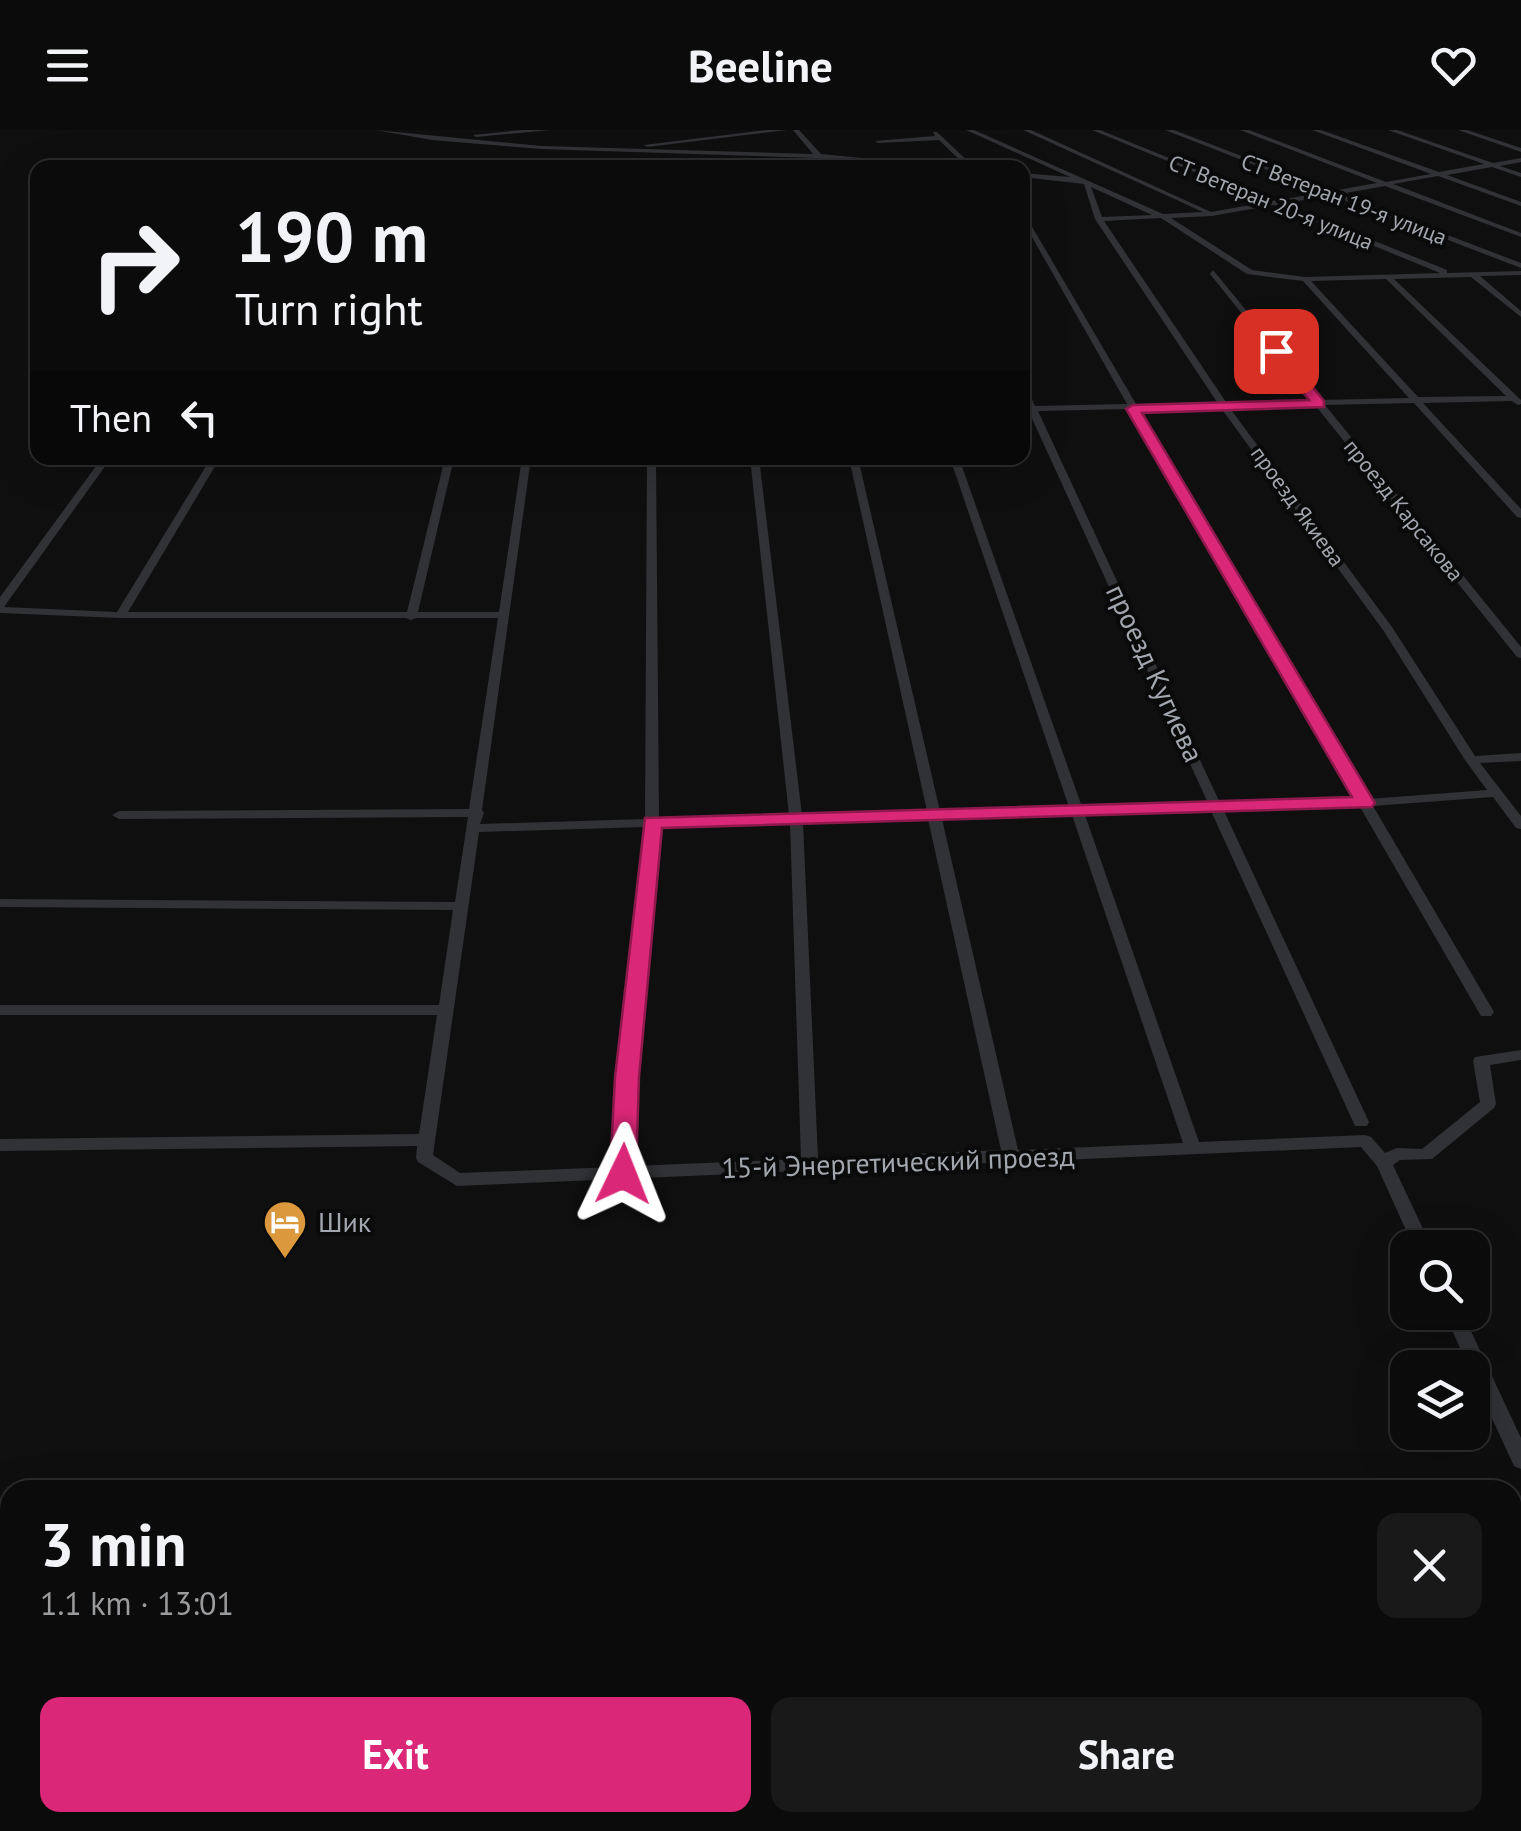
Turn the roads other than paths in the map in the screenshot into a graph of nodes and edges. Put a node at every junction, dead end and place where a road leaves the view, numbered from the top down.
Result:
1 (378, 130) edge
2 (547, 130) edge
3 (784, 130) edge
4 (796, 130) edge
5 (932, 130) edge
6 (969, 130) edge
7 (1026, 130) edge
8 (1095, 130) edge
9 (1168, 130) edge
10 (1243, 130) edge
11 (1316, 130) edge
12 (1390, 130) edge
13 (1461, 130) edge
14 (423, 134) edge
15 (940, 138) junction
16 (437, 140) junction
17 (878, 141) dead end
18 (568, 148) junction
19 (1521, 150) edge
20 (640, 152) junction
21 (693, 155) junction
22 (816, 156) junction
23 (720, 157) junction
24 (567, 160) edge
25 (640, 160) edge
26 (708, 160) dead end
27 (746, 160) edge
28 (822, 160) edge
29 (860, 160) edge
30 (963, 160) edge
31 (1521, 160) edge
32 (1492, 164) junction
33 (1437, 174) junction
34 (1521, 175) edge
35 (1030, 176) edge
36 (1086, 180) junction
37 (1385, 183) junction
38 (1326, 192) junction
39 (1272, 203) junction
40 (1521, 204) edge
41 (1212, 214) junction
42 (1099, 218) junction
43 (1166, 218) junction
44 (1030, 230) edge
45 (1521, 235) edge
46 (1521, 270) edge
47 (1212, 272) dead end
48 (1448, 274) junction
49 (1474, 275) junction
50 (1388, 277) junction
51 (1305, 279) junction
52 (1521, 316) edge
53 (1419, 401) junction
54 (1518, 401) edge
55 (1319, 404) junction
56 (1224, 406) junction
57 (1030, 409) edge
58 (1133, 409) junction
59 (1030, 415) edge
60 (101, 465) edge
61 (212, 465) edge
62 (448, 465) edge
63 (526, 465) edge
64 (650, 465) edge
65 (755, 465) edge
66 (856, 465) edge
67 (957, 465) edge
68 (1521, 515) edge
69 (0, 608) edge
70 (120, 615) junction
71 (505, 615) junction
72 (411, 618) junction
73 (1521, 655) edge
74 (1521, 758) edge
75 (1470, 760) junction
76 (1497, 793) junction
77 (1365, 803) junction
78 (1216, 806) junction
79 (1076, 810) junction
80 (935, 814) junction
81 (119, 815) dead end
82 (796, 816) junction
83 (475, 820) junction
84 (652, 822) junction
85 (1521, 825) edge
86 (0, 903) edge
87 (462, 906) junction
88 (0, 1010) edge
89 (445, 1010) junction
90 (1486, 1012) dead end
91 (1521, 1056) edge
92 (1361, 1122) dead end
93 (424, 1140) junction
94 (0, 1144) edge
95 (1194, 1148) junction
96 (1011, 1158) junction
97 (1384, 1163) junction
98 (810, 1166) junction
99 (623, 1174) junction
100 (1415, 1230) edge
101 (1461, 1330) edge
102 (1521, 1460) edge

1 - 14 street
2 - 16 street
3 - 18 street
4 - 22 street
5 - 15 street
6 - 36 street
7 - 41 street
8 - 39 street, СТ Ветеран 20-я улица
9 - 38 street, СТ Ветеран 19-я улица
10 - 37 street
11 - 33 street
12 - 32 street
13 - 19 street
14 - 16 street
15 - 17 street
15 - 30 street
16 - 18 street
18 - 20 street
18 - 24 street
20 - 21 street
20 - 25 street
21 - 22 street
21 - 23 street
22 - 28 street
22 - 29 street
23 - 26 street
23 - 27 street
31 - 32 street
32 - 33 street
32 - 34 street
33 - 37 street
33 - 40 street
35 - 36 street
36 - 42 street, проезд Якиева
36 - 43 street
37 - 38 street
37 - 45 street
38 - 39 street
38 - 46 street, СТ Ветеран 19-я улица
39 - 41 street
39 - 48 street, СТ Ветеран 20-я улица
41 - 43 street
42 - 43 street
42 - 56 street, проезд Якиева
43 - 51 street
44 - 58 street
46 - 49 street
47 - 55 street, проезд Карсакова
48 - 49 street
48 - 50 street
49 - 52 street
50 - 51 street
50 - 54 street
51 - 53 street
53 - 54 street
53 - 55 street
53 - 68 street
55 - 56 street
55 - 73 street, проезд Карсакова
56 - 58 street
56 - 75 street, проезд Якиева
57 - 58 street
58 - 77 street
59 - 78 street, проезд Кугиева
60 - 69 street
61 - 70 street
62 - 72 street
63 - 71 street
64 - 84 street
65 - 82 street
66 - 80 street
67 - 79 street
69 - 70 street
70 - 72 street
71 - 72 street
71 - 83 street
74 - 75 street
75 - 76 street, проезд Якиева
76 - 77 street
76 - 85 street, проезд Якиева
77 - 78 street
77 - 90 street
78 - 79 street
78 - 92 street, проезд Кугиева
79 - 80 street
79 - 95 street
80 - 82 street
80 - 96 street
81 - 83 street
82 - 84 street
82 - 98 street
83 - 84 street
83 - 87 street
84 - 99 street
86 - 87 street
87 - 89 street
88 - 89 street
89 - 93 street
91 - 97 street
93 - 94 street
93 - 99 street, 15-й Энергетический проезд
95 - 96 street, 15-й Энергетический проезд
95 - 97 street, 15-й Энергетический проезд
96 - 98 street, 15-й Энергетический проезд
97 - 100 street
98 - 99 street, 15-й Энергетический проезд
101 - 102 street

